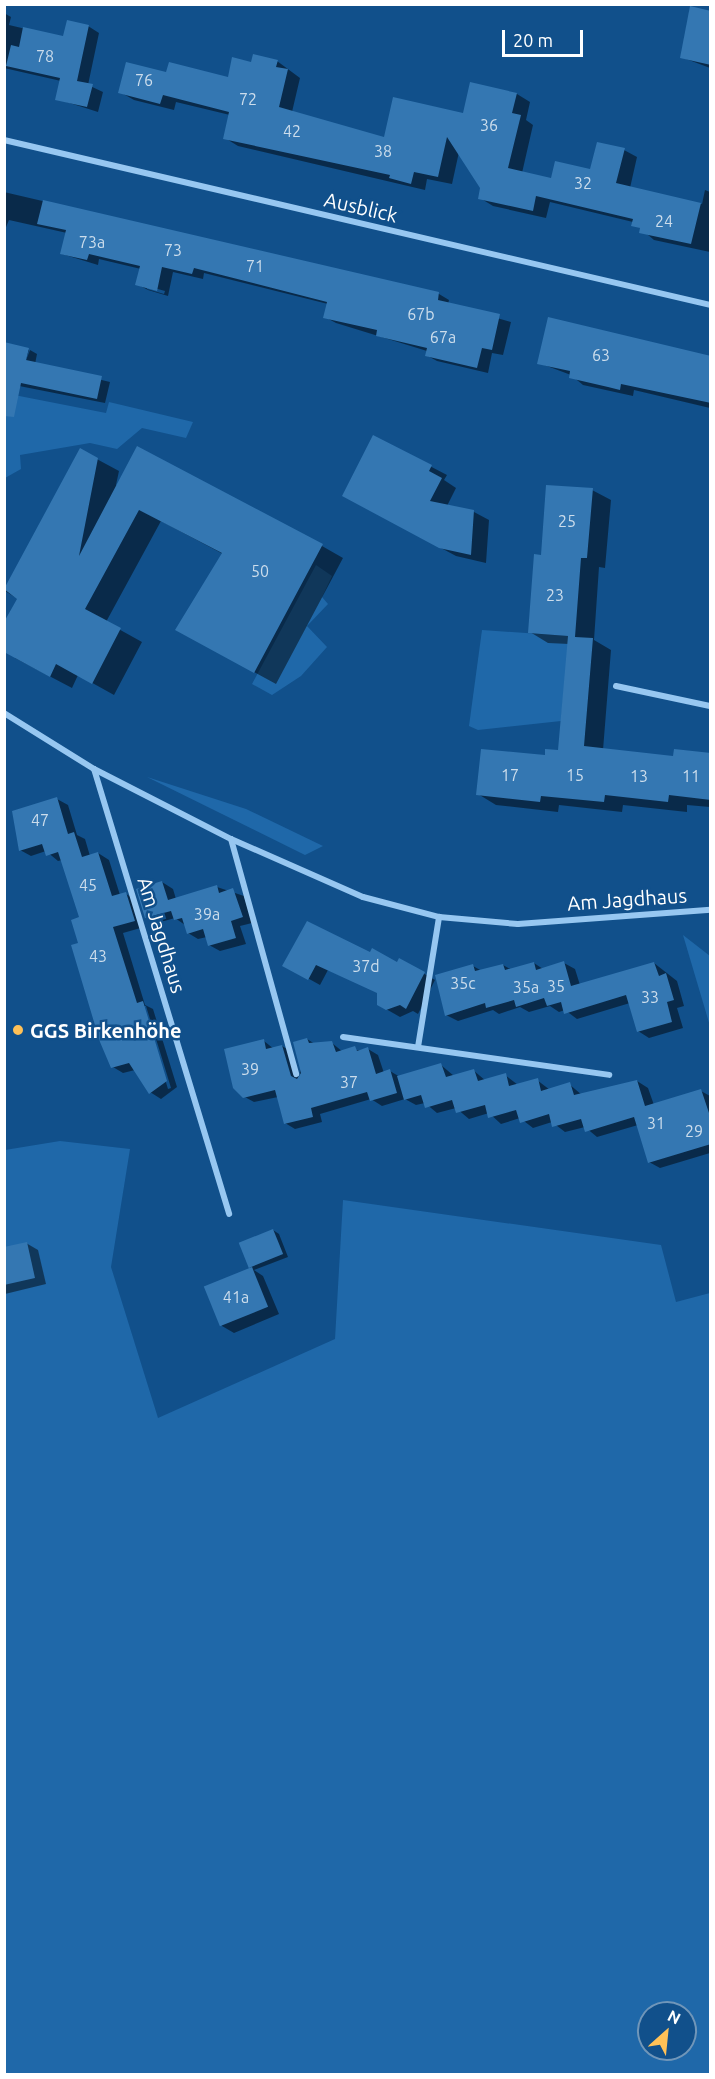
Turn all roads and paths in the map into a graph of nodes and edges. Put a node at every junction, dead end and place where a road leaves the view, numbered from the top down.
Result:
1 (4, 140) edge
2 (711, 305) edge
3 (616, 686) dead end
4 (711, 706) edge
5 (4, 713) edge
6 (94, 769) junction
7 (231, 839) junction
8 (711, 910) edge
9 (439, 917) junction
10 (343, 1037) dead end
11 (418, 1047) junction
12 (296, 1074) dead end
13 (609, 1075) dead end
14 (229, 1214) dead end

1 - 2 street, Ausblick
3 - 4 street
5 - 6 street, Am Jagdhaus
6 - 7 street, Am Jagdhaus
6 - 14 street, Am Jagdhaus
7 - 9 street, Am Jagdhaus
7 - 12 street
8 - 9 street, Am Jagdhaus
9 - 11 street
10 - 11 street
11 - 13 street

